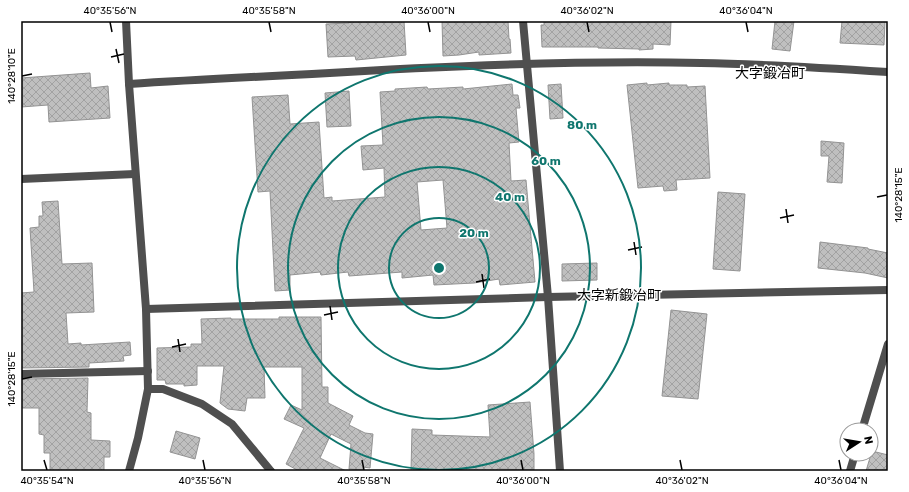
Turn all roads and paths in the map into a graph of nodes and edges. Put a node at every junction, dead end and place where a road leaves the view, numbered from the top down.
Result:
1 (126, 21) edge
2 (524, 21) edge
3 (527, 64) junction
4 (888, 72) edge
5 (129, 84) junction
6 (135, 174) junction
7 (21, 180) edge
8 (888, 290) edge
9 (548, 297) junction
10 (146, 309) junction
11 (888, 344) edge
12 (148, 371) junction
13 (21, 374) edge
14 (148, 389) junction
15 (864, 422) edge
16 (129, 471) edge
17 (272, 471) edge
18 (560, 471) edge

1 - 5 street
2 - 3 street
3 - 4 street
3 - 5 street
3 - 9 street
5 - 6 street
6 - 7 street
6 - 10 street
8 - 9 street
9 - 10 street
9 - 18 street
10 - 12 street
11 - 15 street
12 - 13 street
12 - 14 street
14 - 16 street
14 - 17 street

